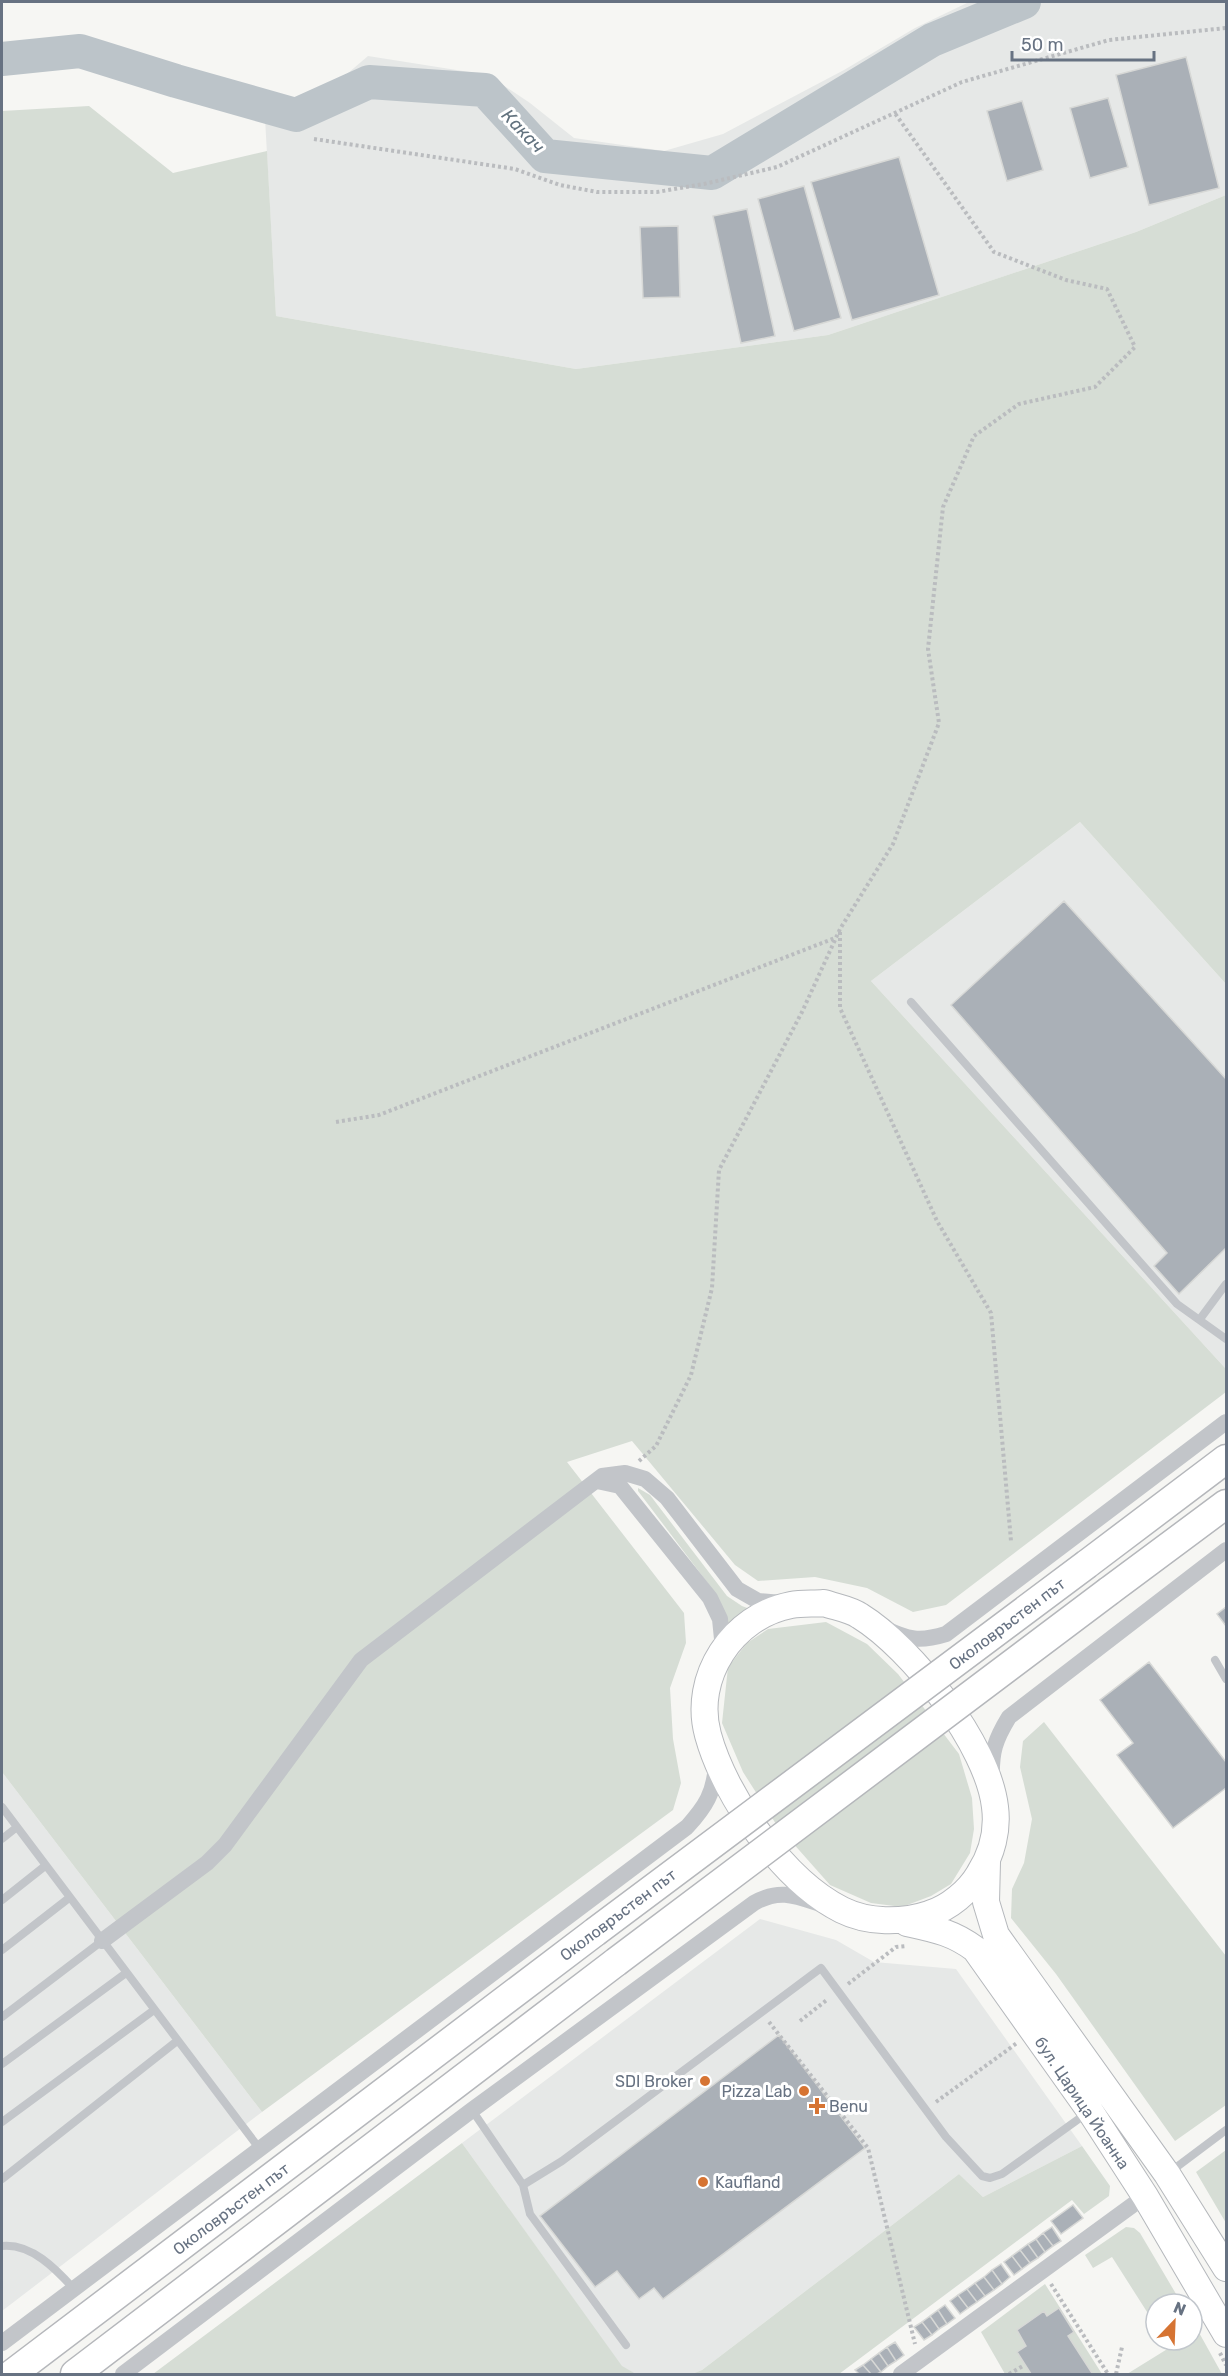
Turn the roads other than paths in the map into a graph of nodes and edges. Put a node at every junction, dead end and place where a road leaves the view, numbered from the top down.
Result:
1 (911, 1002) dead end
2 (1227, 1284) edge
3 (1200, 1319) junction
4 (1227, 1339) edge
5 (1227, 1422) edge
6 (1227, 1459) edge
7 (593, 1481) junction
8 (1227, 1504) edge
9 (1227, 1550) edge
10 (792, 1604) junction
11 (858, 1615) junction
12 (723, 1649) junction
13 (1215, 1660) dead end
14 (1227, 1679) edge
15 (717, 1761) junction
16 (992, 1792) junction
17 (2, 1807) edge
18 (16, 1827) junction
19 (2, 1839) edge
20 (987, 1861) junction
21 (45, 1866) junction
22 (69, 1898) junction
23 (2, 1900) edge
24 (843, 1911) junction
25 (895, 1920) junction
26 (102, 1941) junction
27 (2, 1950) edge
28 (126, 1973) junction
29 (154, 2010) junction
30 (2, 2017) edge
31 (177, 2041) junction
32 (2, 2064) edge
33 (472, 2110) junction
34 (1090, 2111) junction
35 (2, 2122) edge
36 (1227, 2130) edge
37 (259, 2148) junction
38 (1167, 2174) junction
39 (2, 2179) edge
40 (523, 2185) junction
41 (1145, 2196) junction
42 (2, 2246) edge
43 (1227, 2268) edge
44 (74, 2289) junction
45 (1227, 2334) edge
46 (2, 2343) edge
47 (626, 2345) dead end
48 (12, 2374) edge
49 (75, 2374) edge
50 (123, 2374) edge
51 (901, 2374) edge

1 - 3 lane
2 - 3 lane
3 - 4 lane
5 - 11 street, Околовръстен път
6 - 48 highway, Околовръстен път, bridge
7 - 10 street
7 - 12 street
7 - 26 street
8 - 49 highway, bridge
9 - 16 street
10 - 11 main road
10 - 12 main road
11 - 16 main road
12 - 15 main road
13 - 14 lane
15 - 24 main road
15 - 37 street, Околовръстен път
16 - 20 main road
17 - 18 lane
18 - 19 lane
18 - 21 lane
20 - 25 main road
20 - 38 main road, бул. Царица Йоанна
21 - 22 lane
21 - 23 lane
22 - 26 lane
22 - 27 lane
24 - 25 main road
24 - 33 street
25 - 34 main road, бул. Царица Йоанна
26 - 28 lane
26 - 30 lane
28 - 29 lane
28 - 32 lane
29 - 31 lane
29 - 35 lane
31 - 37 lane
31 - 39 lane
33 - 40 lane
33 - 50 street
34 - 40 lane
34 - 41 main road, бул. Царица Йоанна
36 - 38 lane
37 - 44 street, Околовръстен път
38 - 43 main road, бул. Царица Йоанна
40 - 47 lane
41 - 45 main road, бул. Царица Йоанна
41 - 51 street
42 - 44 lane
44 - 46 street, Околовръстен път

